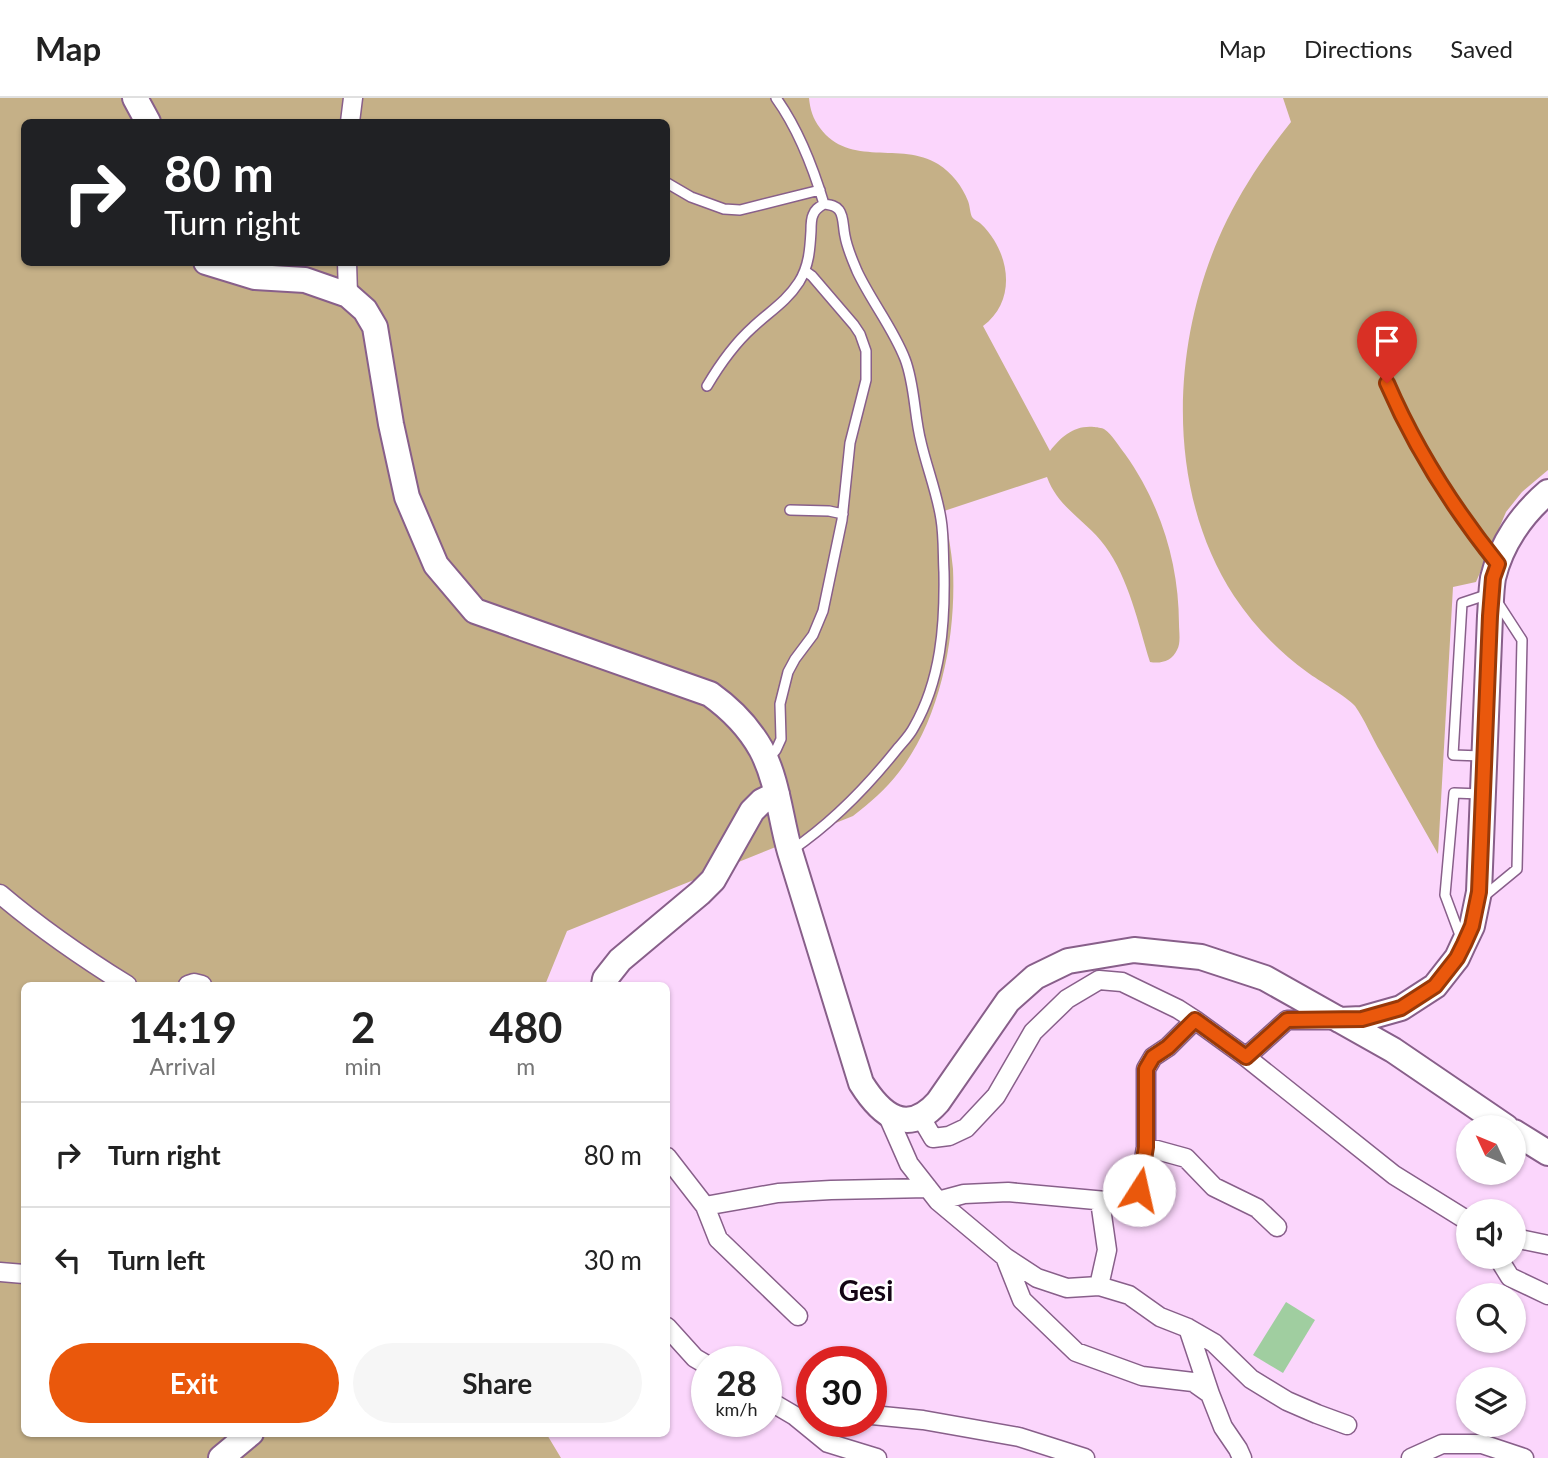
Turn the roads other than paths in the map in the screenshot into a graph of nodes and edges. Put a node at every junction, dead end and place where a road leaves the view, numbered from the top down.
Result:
1 (135, 98) edge
2 (352, 98) edge
3 (776, 98) edge
4 (146, 119) edge
5 (350, 119) edge
6 (670, 185) edge
7 (820, 190) junction
8 (824, 204) junction
9 (219, 266) edge
10 (347, 266) edge
11 (805, 271) junction
12 (348, 295) junction
13 (1387, 383) dead end
14 (707, 386) dead end
15 (1548, 492) edge
16 (790, 510) dead end
17 (843, 514) junction
18 (1498, 564) junction
19 (1492, 593) junction
20 (766, 760) junction
21 (777, 794) junction
22 (1483, 794) junction
23 (790, 851) junction
24 (0, 894) edge
25 (1477, 901) junction
26 (1464, 944) junction
27 (122, 982) edge
28 (604, 982) edge
29 (1195, 1020) junction
30 (1339, 1020) junction
31 (1246, 1057) junction
32 (887, 1114) junction
33 (1488, 1115) edge
34 (920, 1116) junction
35 (1526, 1139) edge
36 (1146, 1147) junction
37 (1548, 1153) edge
38 (670, 1161) edge
39 (933, 1194) junction
40 (1100, 1200) junction
41 (705, 1206) junction
42 (1456, 1214) edge
43 (1277, 1227) dead end
44 (1526, 1240) edge
45 (1548, 1245) edge
46 (1005, 1257) junction
47 (1505, 1269) edge
48 (0, 1272) edge
49 (21, 1274) edge
50 (1099, 1286) junction
51 (1548, 1295) edge
52 (798, 1317) dead end
53 (1188, 1328) junction
54 (670, 1330) edge
55 (691, 1354) edge
56 (1210, 1394) junction
57 (887, 1416) edge
58 (1347, 1425) dead end
59 (246, 1437) edge
60 (824, 1450) edge
61 (221, 1458) edge
62 (877, 1458) edge
63 (1085, 1458) edge
64 (1242, 1458) edge
65 (1411, 1458) edge
66 (1524, 1458) edge

1 - 4 street
2 - 5 street
3 - 7 lane
6 - 7 lane
7 - 8 lane
8 - 11 lane
8 - 23 lane
9 - 12 street
10 - 12 street
11 - 14 lane
11 - 17 lane
12 - 20 street
13 - 18 lane
15 - 18 street
16 - 17 lane
17 - 20 lane
18 - 19 street
19 - 22 street
19 - 25 lane
20 - 21 street
21 - 23 street
21 - 28 street
22 - 25 street
22 - 26 lane
23 - 32 street
24 - 27 street
25 - 26 street
26 - 30 street
29 - 31 street
29 - 34 street
29 - 36 street
30 - 31 street
30 - 33 street
30 - 34 street
31 - 42 street
32 - 34 street
32 - 39 street
35 - 37 street
36 - 40 street
36 - 43 street
38 - 41 street
39 - 40 street
39 - 41 street
39 - 46 street
40 - 50 street
41 - 52 street
44 - 45 street
46 - 50 street
46 - 56 street
47 - 51 street
48 - 49 street
50 - 53 street
53 - 56 street
53 - 58 street
54 - 55 street
56 - 64 street
57 - 63 street
59 - 61 street
60 - 62 street
65 - 66 street

